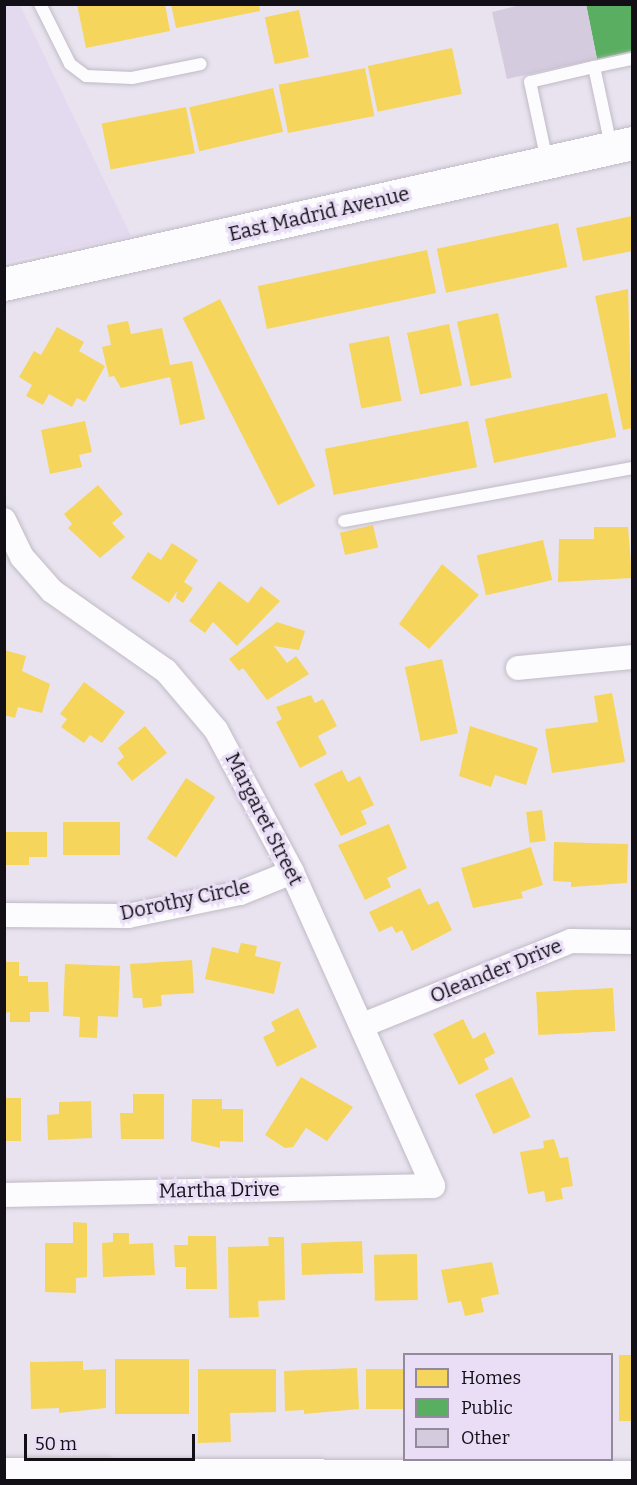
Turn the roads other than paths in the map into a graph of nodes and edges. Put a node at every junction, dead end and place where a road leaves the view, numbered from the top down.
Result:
1 (40, 4) edge
2 (633, 59) edge
3 (201, 64) dead end
4 (594, 68) junction
5 (622, 145) edge
6 (547, 162) junction
7 (4, 284) edge
8 (633, 468) edge
9 (4, 520) edge
10 (344, 521) dead end
11 (13, 562) edge
12 (633, 657) edge
13 (518, 668) dead end
14 (292, 872) junction
15 (4, 915) edge
16 (633, 942) edge
17 (363, 1024) junction
18 (433, 1186) joint
19 (4, 1195) edge
20 (4, 1470) edge
21 (633, 1473) edge
22 (333, 1474) edge

1 - 3 lane
2 - 4 lane
4 - 5 lane
4 - 6 lane
5 - 6 street, East Madrid Avenue
6 - 7 street, East Madrid Avenue
8 - 10 lane
9 - 11 street, Margaret Street
11 - 14 street, Margaret Street
12 - 13 street
14 - 15 street, Dorothy Circle
14 - 17 street, Margaret Street
16 - 17 street, Oleander Drive
17 - 18 street, Margaret Street
18 - 19 street, Martha Drive
20 - 22 street
21 - 22 street

